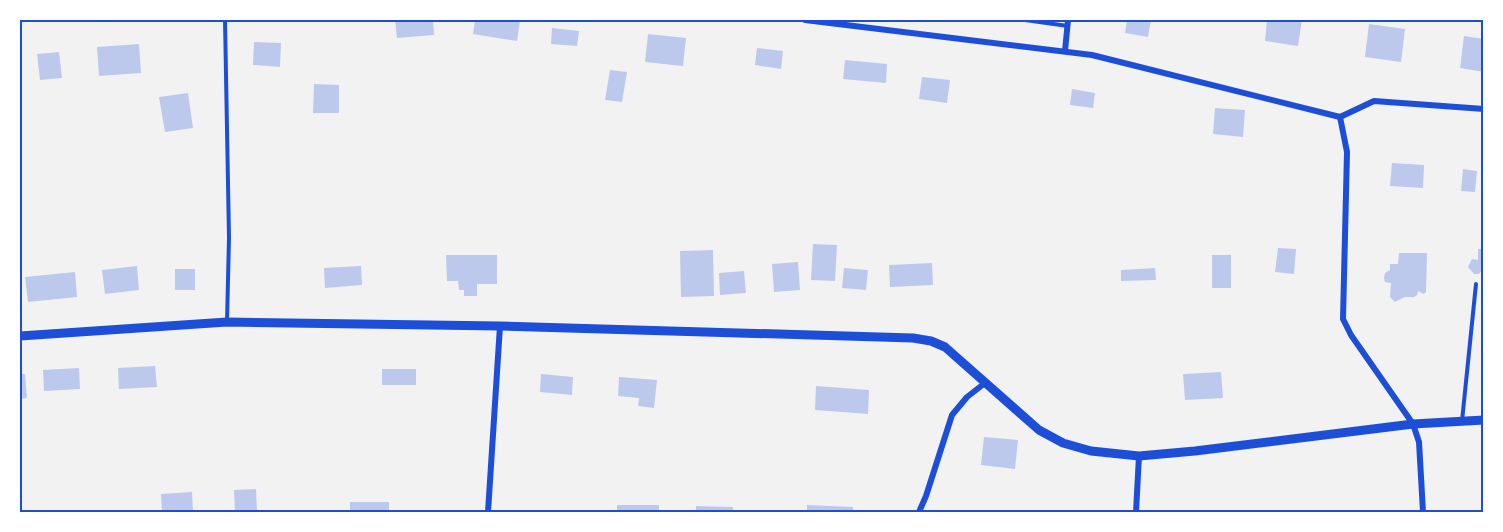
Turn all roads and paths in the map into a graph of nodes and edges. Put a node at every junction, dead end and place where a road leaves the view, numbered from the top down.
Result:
1 (225, 20) edge
2 (805, 20) edge
3 (1025, 20) edge
4 (1068, 23) edge
5 (1065, 51) junction
6 (1484, 109) edge
7 (1340, 117) junction
8 (1476, 284) dead end
9 (228, 322) junction
10 (500, 326) junction
11 (20, 336) edge
12 (984, 383) junction
13 (1484, 420) edge
14 (1462, 422) junction
15 (1413, 424) junction
16 (1139, 456) junction
17 (488, 513) edge
18 (918, 513) edge
19 (1136, 513) edge
20 (1423, 513) edge

1 - 9 lane
2 - 5 street
3 - 4 lane
4 - 5 street
5 - 7 street
6 - 7 street
7 - 15 street
8 - 14 lane
9 - 10 street
9 - 11 street
10 - 12 street
10 - 17 street
12 - 16 street
12 - 18 street
13 - 14 street
14 - 15 street
15 - 16 street
15 - 20 street
16 - 19 street

